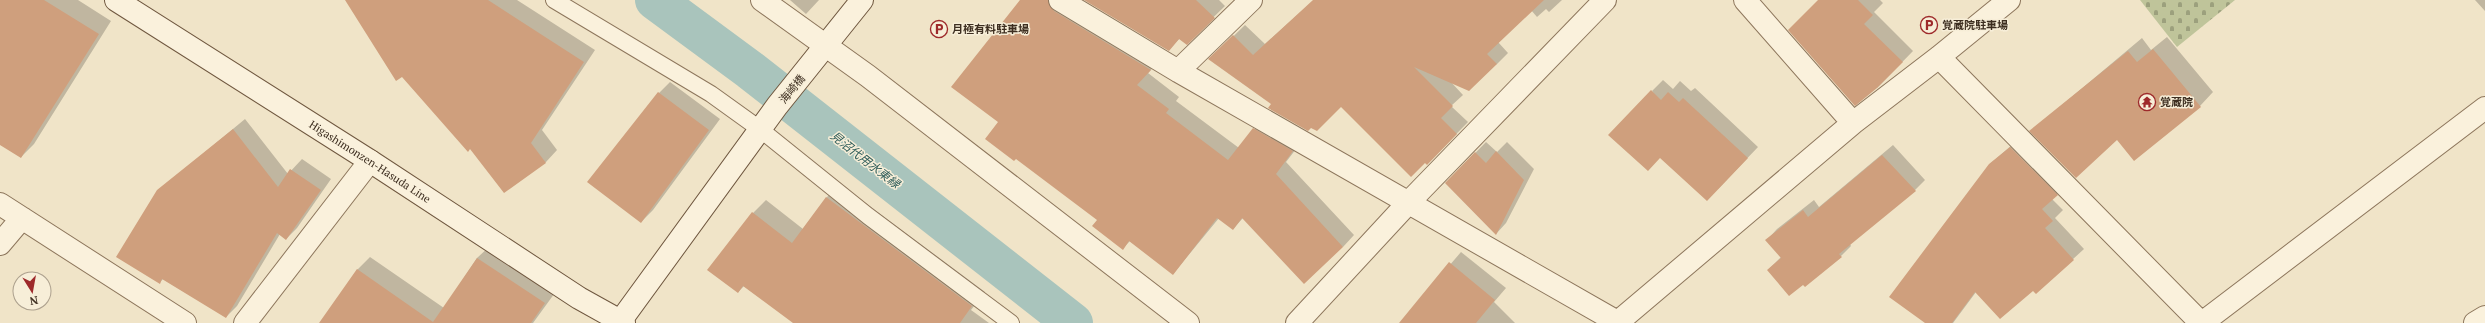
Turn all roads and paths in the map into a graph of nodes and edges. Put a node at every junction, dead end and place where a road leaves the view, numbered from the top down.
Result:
1 (116, 0) edge
2 (554, 0) edge
3 (762, 0) edge
4 (862, 0) edge
5 (1060, 0) edge
6 (1252, 0) edge
7 (1605, 0) edge
8 (1745, 0) edge
9 (2009, 0) edge
10 (826, 44) junction
11 (1939, 57) junction
12 (1178, 71) junction
13 (2485, 108) edge
14 (1853, 123) junction
15 (762, 130) junction
16 (370, 162) junction
17 (1409, 202) junction
18 (0, 204) edge
19 (22, 218) junction
20 (0, 244) edge
21 (2485, 317) edge
22 (621, 322) edge
23 (1619, 322) edge
24 (185, 323) edge
25 (245, 323) edge
26 (1011, 323) edge
27 (1188, 323) edge
28 (1297, 323) edge
29 (2201, 323) edge
30 (2475, 323) edge

1 - 16 street, Higashimonzen-Hasuda Line
2 - 15 lane
3 - 10 street
4 - 10 street, 海崎橋
5 - 12 street
6 - 12 street
7 - 17 street
8 - 14 street
9 - 11 street
10 - 15 street, 海崎橋
10 - 27 street
11 - 14 street
11 - 29 street
12 - 17 street
13 - 29 street
14 - 23 street
15 - 22 street, 海崎橋
15 - 26 lane
16 - 22 street, Higashimonzen-Hasuda Line
16 - 25 street
17 - 23 street
17 - 28 street
18 - 19 street
19 - 20 street
19 - 24 street
21 - 30 street

